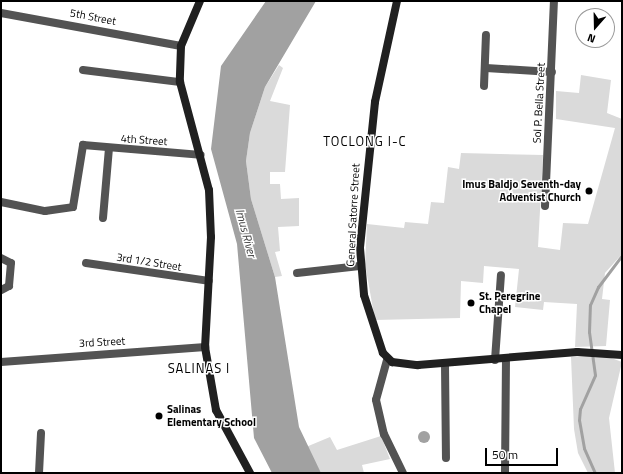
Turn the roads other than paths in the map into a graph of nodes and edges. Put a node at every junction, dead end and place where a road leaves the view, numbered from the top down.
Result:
1 (200, 1) edge
2 (397, 1) edge
3 (554, 1) edge
4 (1, 13) edge
5 (486, 35) dead end
6 (181, 46) junction
7 (486, 68) junction
8 (83, 70) dead end
9 (552, 72) junction
10 (180, 82) junction
11 (484, 86) dead end
12 (110, 148) junction
13 (201, 154) junction
14 (1, 202) edge
15 (545, 206) dead end
16 (103, 218) dead end
17 (1, 258) edge
18 (86, 263) dead end
19 (360, 266) junction
20 (297, 273) dead end
21 (501, 275) dead end
22 (209, 281) junction
23 (1, 290) edge
24 (205, 347) junction
25 (622, 355) edge
26 (506, 359) junction
27 (387, 360) junction
28 (495, 360) junction
29 (1, 362) edge
30 (445, 365) junction
31 (41, 433) dead end
32 (446, 458) dead end
33 (39, 473) edge
34 (250, 473) edge
35 (403, 473) edge
36 (505, 473) edge

1 - 6 street
2 - 19 street, General Satorre Street
3 - 9 street, Sol P. Bella Street
4 - 6 street, 5th Street
5 - 7 street
6 - 10 street
7 - 9 street
7 - 11 street
8 - 10 street
9 - 15 street, Sol P. Bella Street
10 - 13 street
12 - 13 street, 4th Street
12 - 14 street, 4th Street
12 - 16 street
13 - 22 street
17 - 23 street
18 - 22 street, 3rd 1/2 Street
19 - 20 street
19 - 27 street, General Satorre Street
21 - 28 street
22 - 24 street
24 - 29 street, 3rd Street
24 - 34 street
25 - 26 street
26 - 28 street
26 - 36 street
27 - 30 street
27 - 35 street
28 - 30 street
30 - 32 street
31 - 33 street

